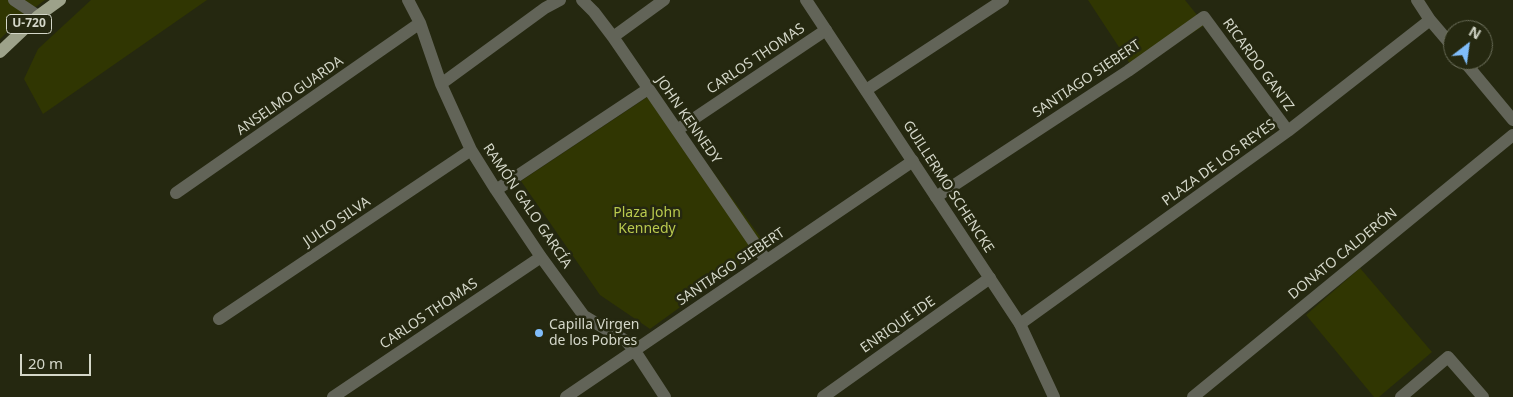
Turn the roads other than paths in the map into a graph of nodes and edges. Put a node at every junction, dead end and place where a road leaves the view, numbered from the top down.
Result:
1 (14, 0) edge
2 (60, 0) edge
3 (408, 0) edge
4 (560, 0) edge
5 (582, 0) edge
6 (664, 0) edge
7 (806, 0) edge
8 (1003, 0) edge
9 (1417, 0) edge
10 (38, 16) junction
11 (1204, 17) joint
12 (1430, 20) junction
13 (420, 23) junction
14 (826, 30) junction
15 (613, 36) junction
16 (1443, 36) edge
17 (0, 52) edge
18 (1471, 70) edge
19 (440, 84) junction
20 (648, 89) junction
21 (866, 90) junction
22 (1513, 120) edge
23 (677, 130) junction
24 (1288, 131) junction
25 (1513, 135) edge
26 (471, 150) junction
27 (913, 161) junction
28 (496, 190) junction
29 (176, 193) dead end
30 (936, 197) junction
31 (541, 257) junction
32 (766, 260) junction
33 (990, 278) junction
34 (220, 319) dead end
35 (1020, 324) junction
36 (635, 351) junction
37 (1053, 396) edge
38 (333, 397) edge
39 (566, 397) edge
40 (665, 397) edge
41 (823, 397) edge
42 (1192, 397) edge
43 (1401, 397) edge
44 (1483, 397) edge

1 - 10 street
2 - 10 main road, U-720
3 - 13 street, RAMÓN GALO GARCÍA
4 - 19 street
5 - 15 street, JOHN KENNEDY
6 - 15 street
7 - 14 street, GUILLERMO SCHENCKE
8 - 21 street
9 - 12 street
10 - 17 main road, U-720
11 - 24 street, RICARDO GANTZ
11 - 30 street, SANTIAGO SIEBERT
12 - 16 street
12 - 24 street, PLAZA DE LOS REYES
13 - 19 street, RAMÓN GALO GARCÍA
13 - 29 street, ANSELMO GUARDA
14 - 21 street, GUILLERMO SCHENCKE
14 - 23 street, CARLOS THOMAS
15 - 20 street, JOHN KENNEDY
18 - 22 street
19 - 26 street, RAMÓN GALO GARCÍA
20 - 23 street, JOHN KENNEDY
20 - 28 street
21 - 27 street, GUILLERMO SCHENCKE
23 - 32 street, JOHN KENNEDY
24 - 35 street, PLAZA DE LOS REYES
25 - 42 street, DONATO CALDERÓN
26 - 28 street, RAMÓN GALO GARCÍA
26 - 34 street, JULIO SILVA
27 - 30 street, GUILLERMO SCHENCKE
27 - 32 street, SANTIAGO SIEBERT
28 - 31 street, RAMÓN GALO GARCÍA
30 - 33 street, GUILLERMO SCHENCKE
31 - 36 street, RAMÓN GALO GARCÍA
31 - 38 street, CARLOS THOMAS
32 - 36 street, SANTIAGO SIEBERT
33 - 35 street, GUILLERMO SCHENCKE
33 - 41 street, ENRIQUE IDE
35 - 37 street, GUILLERMO SCHENCKE
36 - 39 street, SANTIAGO SIEBERT
36 - 40 street, RAMÓN GALO GARCÍA
43 - 44 street

